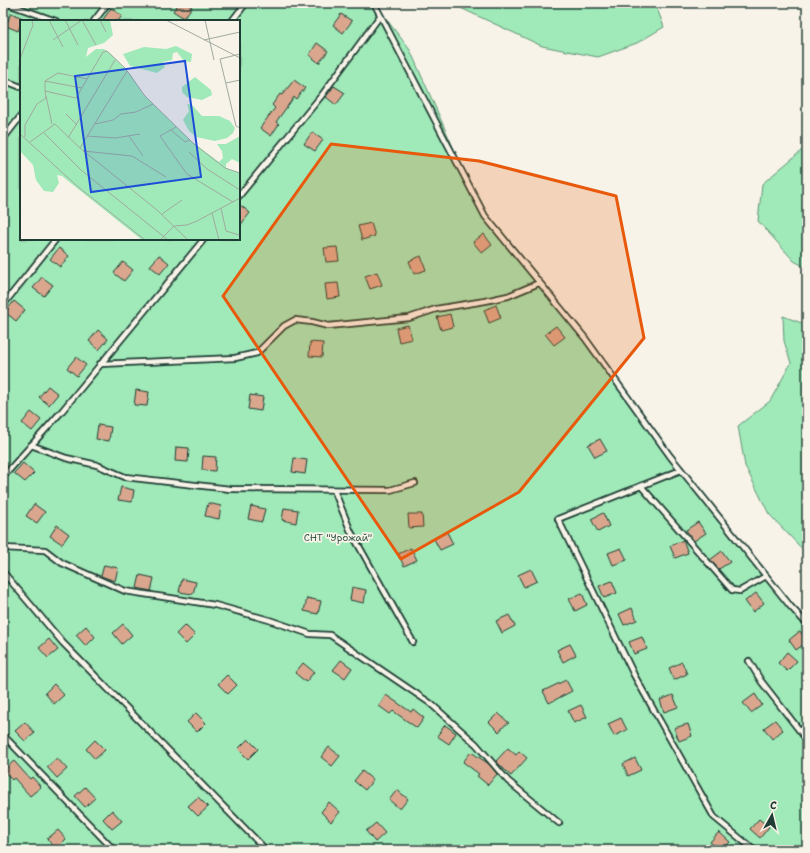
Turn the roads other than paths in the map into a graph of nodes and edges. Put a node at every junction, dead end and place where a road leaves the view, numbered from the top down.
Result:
1 (5, 3) edge
2 (108, 3) edge
3 (246, 3) edge
4 (374, 3) edge
5 (380, 16) junction
6 (53, 20) edge
7 (95, 20) edge
8 (233, 20) edge
9 (3, 80) edge
10 (20, 87) edge
11 (20, 117) edge
12 (3, 139) edge
13 (240, 195) edge
14 (55, 240) edge
15 (203, 240) edge
16 (540, 283) junction
17 (3, 305) edge
18 (100, 364) junction
19 (31, 445) junction
20 (681, 470) junction
21 (3, 477) edge
22 (416, 483) dead end
23 (641, 486) junction
24 (334, 490) junction
25 (3, 548) edge
26 (3, 572) edge
27 (766, 576) junction
28 (807, 624) edge
29 (413, 642) dead end
30 (749, 661) dead end
31 (3, 735) edge
32 (807, 740) edge
33 (559, 823) dead end
34 (114, 850) edge
35 (266, 850) edge
36 (754, 850) edge

1 - 6 lane
2 - 7 lane
3 - 8 lane
4 - 5 lane
5 - 13 lane
5 - 16 lane
9 - 10 lane
11 - 12 lane
14 - 17 lane
15 - 18 lane
16 - 18 lane
16 - 20 lane
18 - 19 lane
19 - 21 lane
19 - 24 lane
20 - 23 lane
20 - 27 lane
22 - 24 lane
23 - 27 lane
23 - 36 lane
24 - 29 lane
25 - 33 lane
26 - 35 lane
27 - 28 lane
30 - 32 lane
31 - 34 lane

